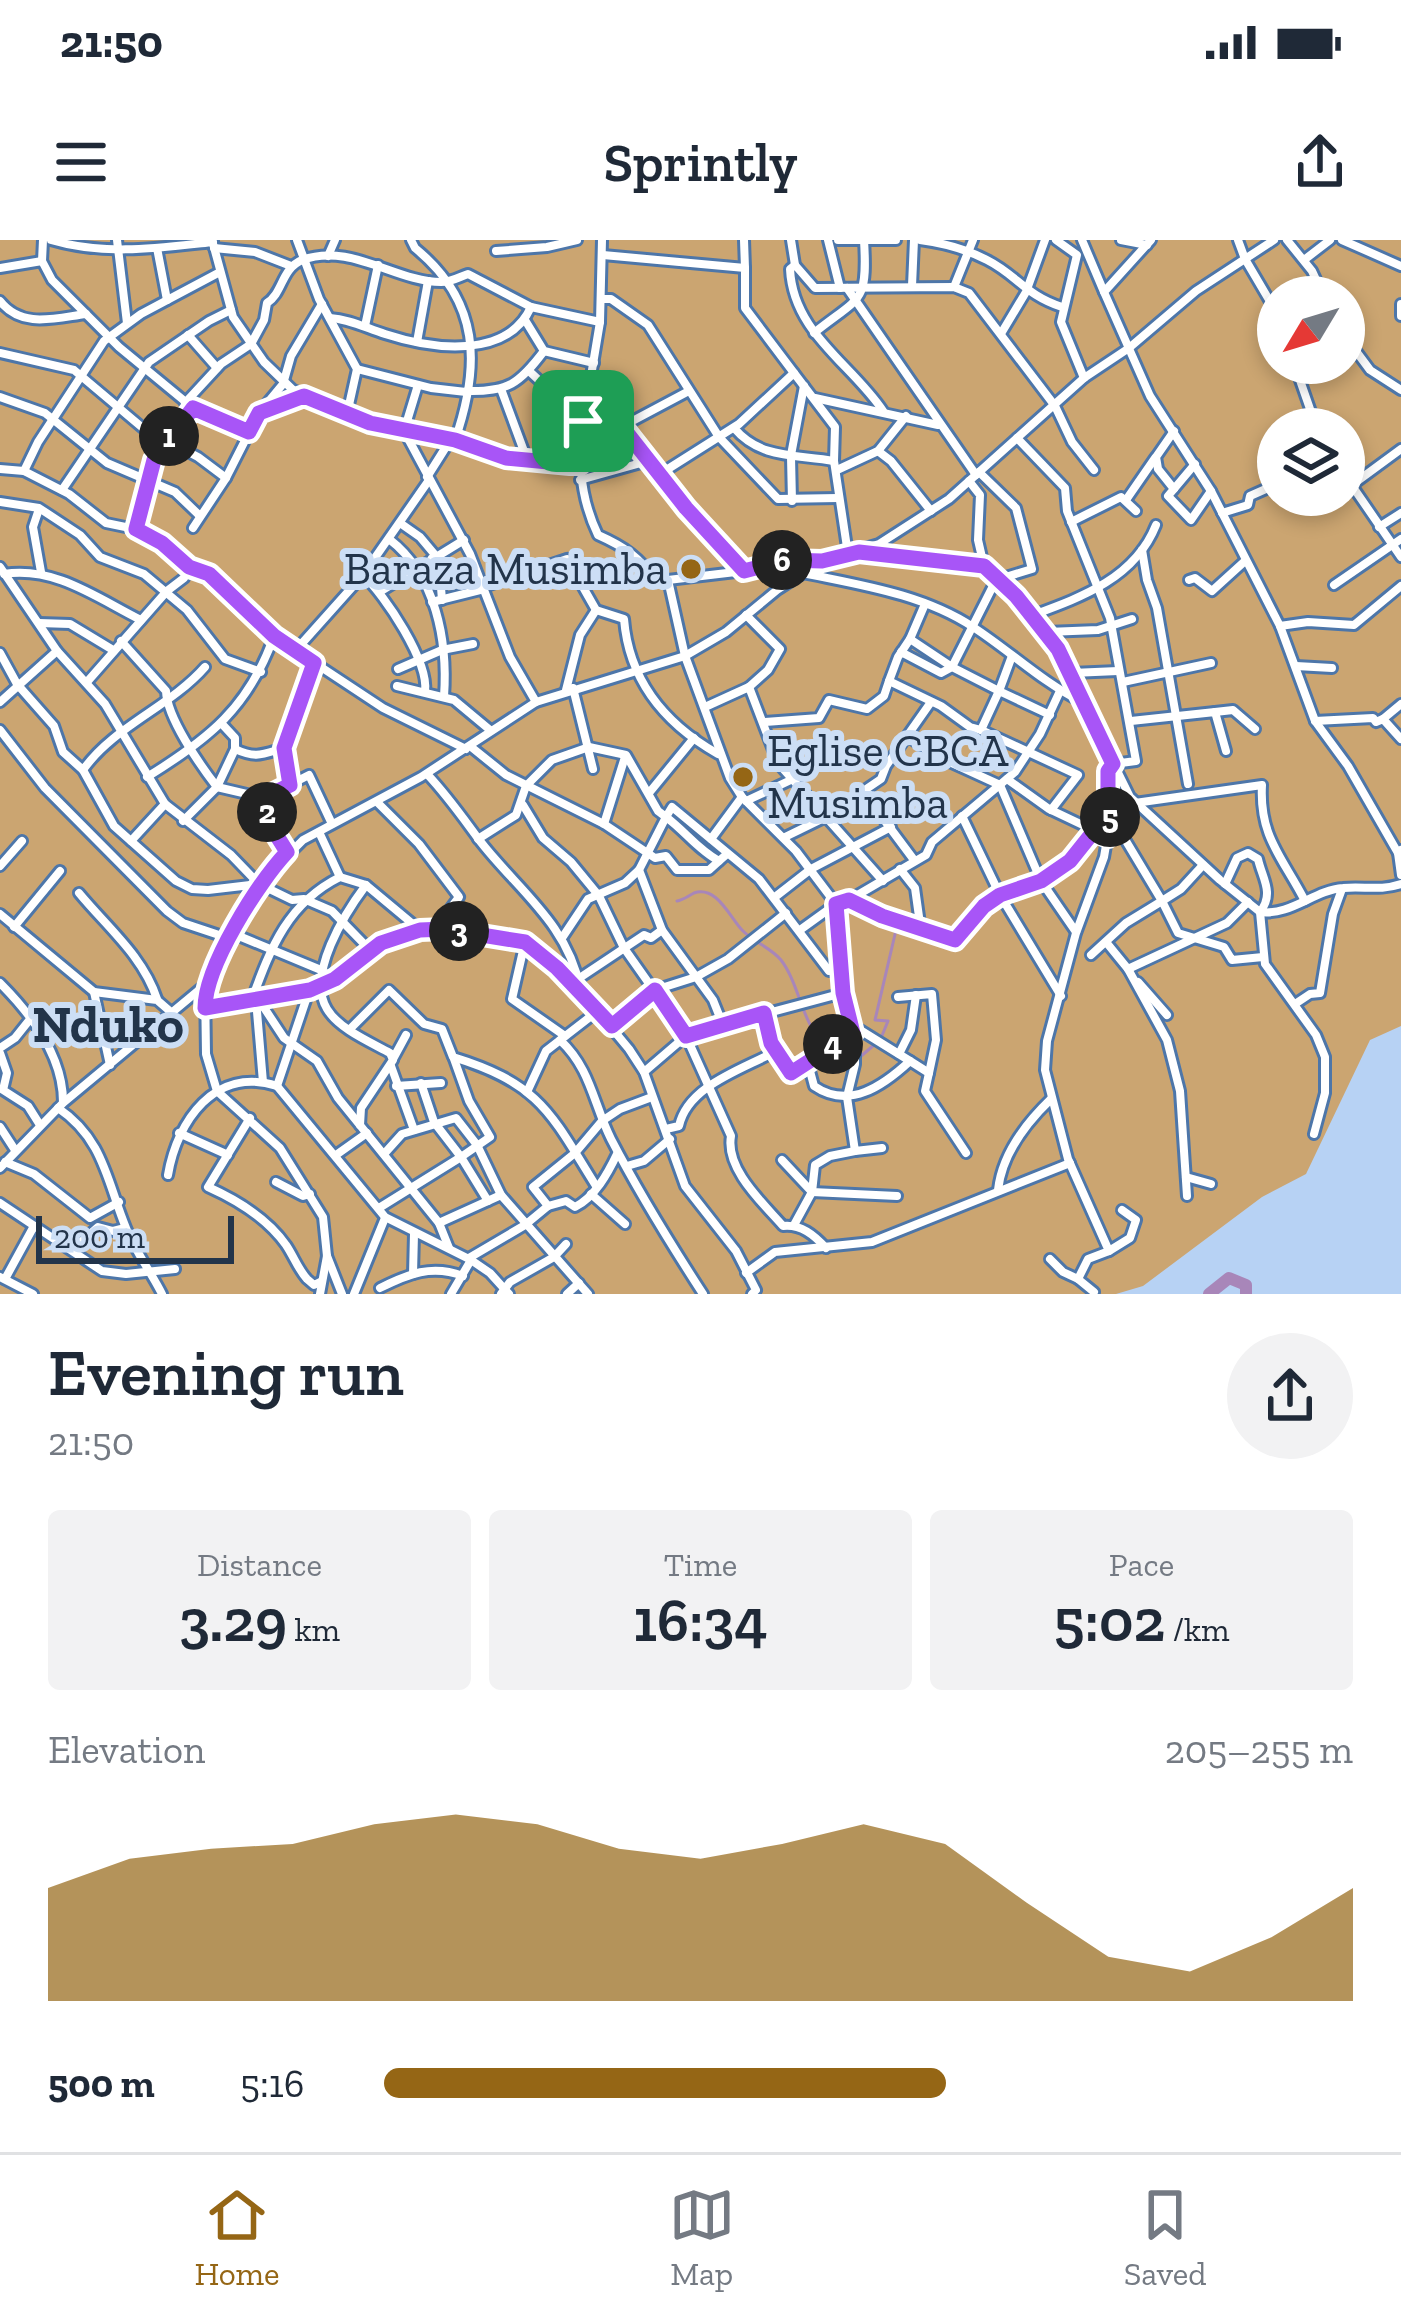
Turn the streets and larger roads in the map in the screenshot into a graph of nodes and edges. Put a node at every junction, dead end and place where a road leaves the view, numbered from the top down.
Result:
1 (47, 240) edge
2 (297, 240) edge
3 (334, 240) edge
4 (411, 240) edge
5 (577, 240) edge
6 (602, 240) edge
7 (744, 240) edge
8 (791, 240) edge
9 (828, 240) edge
10 (838, 240) edge
11 (896, 240) edge
12 (917, 240) edge
13 (973, 240) edge
14 (1056, 240) edge
15 (1082, 240) edge
16 (1096, 240) edge
17 (1121, 240) edge
18 (1238, 240) edge
19 (1274, 240) edge
20 (1287, 240) edge
21 (1330, 240) edge
22 (864, 241) edge
23 (1040, 241) edge
24 (1346, 241) edge
25 (1149, 243) edge
26 (213, 244) edge
27 (231, 244) edge
28 (546, 244) edge
29 (117, 245) edge
30 (246, 245) edge
31 (157, 248) junction
32 (1088, 250) junction
33 (496, 251) dead end
34 (969, 253) junction
35 (603, 255) junction
36 (1077, 255) junction
37 (328, 256) junction
38 (1245, 259) junction
39 (303, 260) junction
40 (1304, 260) junction
41 (42, 261) junction
42 (378, 265) junction
43 (795, 265) junction
44 (291, 266) junction
45 (1401, 266) edge
46 (0, 268) edge
47 (745, 268) junction
48 (220, 272) junction
49 (1313, 276) edge
50 (1257, 279) edge
51 (428, 281) junction
52 (450, 281) junction
53 (866, 286) junction
54 (912, 286) junction
55 (954, 287) junction
56 (844, 288) junction
57 (1026, 292) junction
58 (1105, 292) junction
59 (602, 299) junction
60 (167, 300) junction
61 (857, 303) junction
62 (322, 304) junction
63 (1401, 304) edge
64 (1, 305) edge
65 (531, 307) junction
66 (1062, 308) junction
67 (231, 310) junction
68 (88, 314) junction
69 (1401, 316) edge
70 (329, 318) junction
71 (525, 320) junction
72 (600, 322) junction
73 (127, 323) junction
74 (365, 326) junction
75 (1002, 332) junction
76 (814, 333) junction
77 (188, 335) junction
78 (109, 337) junction
79 (417, 342) junction
80 (251, 344) junction
81 (470, 345) junction
82 (1129, 348) junction
83 (544, 351) junction
84 (0, 353) edge
85 (594, 363) junction
86 (1365, 363) edge
87 (145, 368) junction
88 (217, 368) junction
89 (357, 370) junction
90 (529, 371) junction
91 (794, 373) junction
92 (82, 375) junction
93 (1084, 378) junction
94 (283, 384) junction
95 (418, 385) junction
96 (805, 386) junction
97 (501, 389) junction
98 (1401, 390) edge
99 (466, 392) junction
100 (687, 392) junction
101 (304, 396) junction
102 (813, 397) junction
103 (0, 398) edge
104 (189, 405) junction
105 (586, 406) junction
106 (1055, 406) junction
107 (118, 407) junction
108 (883, 411) junction
109 (259, 413) junction
110 (347, 414) junction
111 (906, 416) junction
112 (53, 418) junction
113 (583, 421) junction
114 (938, 424) junction
115 (623, 426) junction
116 (734, 428) junction
117 (404, 430) junction
118 (1174, 431) junction
119 (249, 432) junction
120 (719, 437) junction
121 (1016, 437) junction
122 (453, 440) junction
123 (165, 441) junction
124 (90, 449) junction
125 (1401, 449) edge
126 (878, 451) junction
127 (791, 456) junction
128 (1156, 457) junction
129 (649, 461) junction
130 (527, 462) junction
131 (580, 464) junction
132 (1195, 464) junction
133 (836, 466) junction
134 (0, 469) edge
135 (1094, 470) dead end
136 (24, 471) junction
137 (660, 474) junction
138 (1365, 475) edge
139 (975, 476) junction
140 (226, 478) junction
141 (428, 479) junction
142 (580, 480) junction
143 (146, 482) junction
144 (1174, 488) junction
145 (62, 490) junction
146 (1211, 491) junction
147 (1257, 492) edge
148 (838, 498) junction
149 (1126, 500) junction
150 (792, 501) junction
151 (0, 502) edge
152 (1365, 505) edge
153 (39, 508) junction
154 (931, 511) junction
155 (1136, 511) dead end
156 (1222, 513) junction
157 (1401, 513) edge
158 (199, 515) junction
159 (1071, 522) junction
160 (400, 523) junction
161 (1156, 525) dead end
162 (1379, 527) junction
163 (193, 528) dead end
164 (136, 529) junction
165 (389, 539) junction
166 (464, 540) junction
167 (1396, 542) edge
168 (1142, 550) junction
169 (854, 553) junction
170 (434, 557) junction
171 (1401, 557) edge
172 (822, 561) junction
173 (1245, 561) junction
174 (984, 566) junction
175 (189, 567) junction
176 (417, 567) junction
177 (744, 571) junction
178 (2, 572) edge
179 (40, 572) junction
180 (803, 573) junction
181 (363, 575) junction
182 (668, 580) junction
183 (996, 580) junction
184 (1189, 580) dead end
185 (1334, 584) dead end
186 (1401, 586) edge
187 (1100, 587) junction
188 (484, 588) junction
189 (166, 590) junction
190 (381, 591) junction
191 (437, 601) junction
192 (925, 604) junction
193 (596, 610) junction
194 (1033, 615) junction
195 (746, 616) junction
196 (1132, 619) dead end
197 (141, 620) junction
198 (39, 623) junction
199 (1112, 625) junction
200 (1280, 626) junction
201 (974, 627) junction
202 (1045, 632) junction
203 (274, 636) junction
204 (910, 639) junction
205 (121, 641) junction
206 (473, 644) dead end
207 (113, 650) junction
208 (296, 650) junction
209 (442, 650) junction
210 (57, 651) junction
211 (901, 652) junction
212 (0, 653) edge
213 (686, 656) junction
214 (1012, 656) junction
215 (420, 661) junction
216 (314, 663) junction
217 (1211, 663) dead end
218 (1296, 666) junction
219 (205, 667) dead end
220 (952, 667) junction
221 (1332, 668) dead end
222 (398, 669) dead end
223 (1118, 671) junction
224 (1168, 671) junction
225 (261, 672) junction
226 (635, 673) junction
227 (1071, 673) junction
228 (889, 681) junction
229 (87, 682) junction
230 (1123, 682) junction
231 (17, 684) junction
232 (397, 686) dead end
233 (749, 687) junction
234 (570, 689) junction
235 (1000, 691) junction
236 (1060, 691) junction
237 (424, 692) junction
238 (444, 697) junction
239 (166, 701) junction
240 (0, 702) edge
241 (536, 702) junction
242 (931, 702) junction
243 (1084, 703) junction
244 (1401, 704) edge
245 (705, 707) junction
246 (1215, 712) junction
247 (1050, 715) junction
248 (1175, 717) junction
249 (1383, 719) junction
250 (1316, 721) junction
251 (765, 722) junction
252 (1131, 722) junction
253 (221, 724) junction
254 (1255, 729) dead end
255 (0, 730) edge
256 (490, 730) junction
257 (981, 730) junction
258 (122, 731) junction
259 (908, 736) junction
260 (694, 738) junction
261 (1401, 739) edge
262 (468, 747) junction
263 (589, 747) junction
264 (284, 748) junction
265 (192, 749) junction
266 (235, 749) junction
267 (1226, 752) dead end
268 (1028, 753) junction
269 (626, 755) junction
270 (719, 755) junction
271 (1113, 764) junction
272 (593, 769) dead end
273 (83, 770) junction
274 (428, 773) junction
275 (147, 777) junction
276 (793, 779) junction
277 (1004, 782) junction
278 (1188, 784) dead end
279 (290, 785) junction
280 (526, 786) junction
281 (217, 787) junction
282 (649, 793) junction
283 (856, 796) junction
284 (264, 798) junction
285 (744, 799) junction
286 (165, 803) junction
287 (378, 803) junction
288 (1135, 803) junction
289 (523, 805) junction
290 (1051, 810) junction
291 (1111, 815) junction
292 (962, 816) junction
293 (666, 817) junction
294 (826, 818) junction
295 (183, 821) junction
296 (332, 824) junction
297 (604, 824) junction
298 (891, 827) junction
299 (1094, 831) junction
300 (319, 832) junction
301 (1108, 837) junction
302 (711, 838) junction
303 (785, 838) junction
304 (478, 839) junction
305 (22, 841) dead end
306 (131, 841) junction
307 (854, 850) junction
308 (287, 852) junction
309 (648, 852) junction
310 (1399, 852) edge
311 (723, 858) junction
312 (914, 860) junction
313 (1203, 865) junction
314 (0, 866) edge
315 (811, 869) junction
316 (900, 869) junction
317 (640, 870) junction
318 (60, 871) dead end
319 (1401, 875) edge
320 (340, 877) junction
321 (883, 880) junction
322 (1041, 881) junction
323 (259, 884) junction
324 (1225, 884) junction
325 (1401, 884) edge
326 (366, 885) junction
327 (1342, 888) junction
328 (79, 893) dead end
329 (1000, 895) junction
330 (598, 896) junction
331 (775, 897) junction
332 (304, 899) junction
333 (849, 900) junction
334 (1162, 901) junction
335 (1305, 901) junction
336 (1248, 902) junction
337 (836, 904) junction
338 (1261, 912) junction
339 (786, 913) junction
340 (0, 914) edge
341 (344, 919) junction
342 (14, 927) junction
343 (436, 929) junction
344 (420, 930) junction
345 (662, 930) junction
346 (800, 930) junction
347 (921, 931) junction
348 (1076, 933) junction
349 (232, 936) junction
350 (562, 938) junction
351 (1194, 938) junction
352 (525, 942) junction
353 (1106, 942) junction
354 (623, 948) junction
355 (273, 950) junction
356 (370, 950) junction
357 (1091, 956) dead end
358 (1263, 957) junction
359 (842, 967) junction
360 (321, 970) junction
361 (1128, 970) junction
362 (696, 976) junction
363 (0, 983) edge
364 (579, 984) junction
365 (205, 985) junction
366 (314, 988) junction
367 (655, 990) junction
368 (94, 992) junction
369 (843, 993) junction
370 (916, 995) junction
371 (1061, 996) junction
372 (898, 997) dead end
373 (157, 1000) junction
374 (255, 1000) junction
375 (1295, 1004) junction
376 (205, 1008) junction
377 (598, 1010) junction
378 (172, 1013) junction
379 (764, 1013) junction
380 (1168, 1015) dead end
381 (31, 1018) junction
382 (722, 1025) junction
383 (612, 1026) junction
384 (350, 1029) junction
385 (852, 1029) junction
386 (406, 1035) dead end
387 (686, 1036) junction
388 (563, 1038) junction
389 (290, 1041) junction
390 (0, 1050) edge
391 (776, 1051) junction
392 (898, 1054) junction
393 (453, 1058) junction
394 (910, 1061) junction
395 (392, 1063) junction
396 (110, 1065) junction
397 (644, 1072) junction
398 (791, 1073) junction
399 (929, 1073) junction
400 (263, 1082) junction
401 (441, 1082) dead end
402 (421, 1083) junction
403 (277, 1086) junction
404 (397, 1086) junction
405 (708, 1087) junction
406 (217, 1091) junction
407 (527, 1091) junction
408 (652, 1097) junction
409 (847, 1097) junction
410 (1051, 1099) junction
411 (61, 1106) junction
412 (250, 1118) junction
413 (602, 1121) junction
414 (434, 1122) junction
415 (360, 1125) junction
416 (40, 1126) junction
417 (0, 1127) edge
418 (414, 1130) junction
419 (179, 1133) junction
420 (367, 1133) junction
421 (668, 1134) junction
422 (1314, 1134) dead end
423 (477, 1145) junction
424 (882, 1148) dead end
425 (15, 1150) junction
426 (855, 1151) junction
427 (618, 1152) junction
428 (575, 1153) junction
429 (384, 1154) junction
430 (966, 1154) dead end
431 (228, 1155) junction
432 (336, 1155) junction
433 (461, 1157) junction
434 (782, 1160) dead end
435 (1070, 1163) junction
436 (2, 1165) edge
437 (627, 1166) junction
438 (168, 1175) dead end
439 (1186, 1177) junction
440 (276, 1182) dead end
441 (1211, 1184) dead end
442 (411, 1189) junction
443 (594, 1190) junction
444 (998, 1190) junction
445 (812, 1192) junction
446 (310, 1194) junction
447 (501, 1195) junction
448 (897, 1196) dead end
449 (1187, 1196) dead end
450 (488, 1201) junction
451 (119, 1202) junction
452 (0, 1204) edge
453 (548, 1206) junction
454 (1122, 1210) dead end
455 (382, 1213) junction
456 (89, 1218) junction
457 (440, 1223) junction
458 (625, 1224) dead end
459 (525, 1225) junction
460 (794, 1225) junction
461 (34, 1226) junction
462 (98, 1227) junction
463 (125, 1228) junction
464 (414, 1234) junction
465 (566, 1244) dead end
466 (826, 1248) junction
467 (73, 1249) junction
468 (450, 1249) junction
469 (1109, 1251) junction
470 (327, 1256) junction
471 (554, 1257) junction
472 (469, 1259) junction
473 (1049, 1259) dead end
474 (149, 1268) junction
475 (175, 1269) dead end
476 (746, 1273) junction
477 (413, 1274) junction
478 (463, 1276) junction
479 (3, 1278) edge
480 (1078, 1279) junction
481 (321, 1282) junction
482 (360, 1282) junction
483 (579, 1283) junction
484 (382, 1291) edge
485 (505, 1292) edge
486 (1094, 1292) edge
487 (30, 1293) edge
488 (162, 1294) edge
489 (320, 1294) edge
490 (341, 1294) edge
491 (354, 1294) edge
492 (452, 1294) edge
493 (566, 1294) edge
494 (588, 1294) edge
495 (703, 1294) edge
496 (752, 1294) edge

1 - 29 street
1 - 41 street
2 - 39 street
3 - 37 street
4 - 52 street
5 - 28 street
6 - 35 street
7 - 47 street
8 - 43 street
9 - 56 street
10 - 22 street
11 - 22 street
12 - 34 street
12 - 54 street
13 - 34 street
14 - 36 street
15 - 32 street
16 - 32 street
17 - 25 street
18 - 38 street
19 - 38 street
20 - 40 street
21 - 40 street
22 - 53 street
23 - 57 street
24 - 45 street
25 - 58 street
26 - 27 street
26 - 31 street
26 - 48 street
27 - 30 street
28 - 33 street
29 - 31 street
29 - 73 street
30 - 44 street
31 - 60 street
32 - 36 street
32 - 58 street
34 - 55 street
34 - 57 street
35 - 47 street
35 - 59 street
36 - 66 street
37 - 39 street
37 - 42 street
38 - 50 street
38 - 82 street
39 - 44 street
39 - 62 street
40 - 49 street
41 - 46 street
41 - 68 street
42 - 51 street
42 - 74 street
43 - 56 street
43 - 76 street
44 - 80 street
47 - 91 street
48 - 60 street
48 - 67 street
51 - 52 street
51 - 79 street
52 - 65 street
52 - 81 street
53 - 54 street
53 - 56 street
53 - 61 street
54 - 55 street
55 - 75 street
56 - 61 street
57 - 66 street
57 - 75 street
58 - 82 street
59 - 72 street
59 - 100 street
60 - 73 street
61 - 76 street
61 - 114 street
62 - 70 street
62 - 94 street
63 - 69 street
64 - 68 street
65 - 71 street
65 - 72 street
66 - 93 street
67 - 77 street
67 - 80 street
68 - 78 street
70 - 74 street
70 - 89 street
71 - 81 street
71 - 83 street
72 - 85 street
73 - 78 street
74 - 79 street
75 - 106 street
76 - 108 street
77 - 87 street
77 - 88 street
78 - 87 street
78 - 92 street
79 - 81 street
80 - 88 street
80 - 94 street
81 - 99 street
82 - 93 street
82 - 118 street
83 - 85 street
83 - 90 street
84 - 92 street
85 - 105 street
86 - 98 street
87 - 104 street
87 - 107 street
88 - 104 street
89 - 95 street
89 - 110 street
90 - 97 street
90 - 113 street
91 - 96 street
91 - 116 street
92 - 107 street
92 - 112 street
93 - 106 street
94 - 101 street
94 - 109 street
95 - 99 street
95 - 117 street
96 - 102 street
96 - 127 street
97 - 99 street
97 - 130 street
99 - 122 street
100 - 115 street
100 - 120 street
101 - 109 street
101 - 110 street
102 - 108 street
102 - 133 street
103 - 112 street
104 - 119 street
104 - 123 street
105 - 113 street
105 - 115 street
106 - 121 street
106 - 135 street
107 - 123 street
107 - 124 street
108 - 111 street
109 - 119 street
110 - 117 street
111 - 114 street
111 - 126 street
112 - 124 street
112 - 136 street
113 - 131 street
114 - 139 street
115 - 129 street
116 - 120 street
116 - 127 street
117 - 122 street
117 - 141 street
118 - 128 street
118 - 132 street
119 - 140 street
120 - 137 street
120 - 150 street
121 - 139 street
121 - 159 street
122 - 130 street
122 - 141 street
123 - 140 street
123 - 143 street
124 - 143 street
124 - 145 street
125 - 138 street
126 - 133 street
126 - 154 street
127 - 133 street
127 - 150 street
128 - 144 street
128 - 149 street
129 - 137 street
129 - 142 street
130 - 131 street
131 - 142 street
132 - 144 street
132 - 146 street
133 - 148 street
134 - 136 street
136 - 145 street
137 - 177 street
139 - 154 street
139 - 174 street
139 - 183 street
140 - 158 street
141 - 160 street
141 - 166 street
142 - 182 street
143 - 158 street
143 - 164 street
144 - 146 street
145 - 164 street
146 - 156 street
147 - 156 street
148 - 150 street
148 - 169 street
149 - 155 street
149 - 159 street
151 - 153 street
152 - 162 street
153 - 179 street
153 - 189 street
154 - 169 street
156 - 173 street
157 - 162 street
158 - 163 street
159 - 187 street
160 - 165 street
160 - 170 street
161 - 168 street
162 - 167 street
164 - 175 street
165 - 176 street
165 - 181 street
166 - 170 street
166 - 188 street
167 - 171 street
167 - 185 street
168 - 187 street
168 - 224 street
169 - 172 street
169 - 174 street
170 - 176 street
170 - 191 street
172 - 177 street
172 - 180 street
173 - 184 street
173 - 200 street
174 - 183 street
175 - 189 street
175 - 203 street
176 - 190 street
176 - 191 street
177 - 182 street
178 - 179 street
178 - 198 street
179 - 197 street
180 - 192 street
180 - 195 street
181 - 190 street
181 - 208 street
182 - 213 street
183 - 194 street
183 - 201 street
186 - 200 street
187 - 194 street
187 - 199 street
188 - 191 street
188 - 193 street
188 - 241 street
189 - 197 street
189 - 225 street
190 - 215 street
191 - 209 street
192 - 201 street
192 - 204 street
193 - 226 street
193 - 234 street
194 - 202 street
195 - 213 street
195 - 233 street
196 - 199 street
197 - 205 street
198 - 207 street
198 - 210 street
199 - 202 street
199 - 223 street
200 - 218 street
201 - 214 street
201 - 220 street
202 - 227 street
203 - 208 street
203 - 225 street
204 - 211 street
204 - 220 street
205 - 207 street
205 - 239 street
206 - 209 street
207 - 229 street
208 - 216 street
209 - 215 street
209 - 238 street
210 - 229 street
210 - 231 street
211 - 220 street
211 - 228 street
212 - 231 street
213 - 226 street
213 - 245 street
214 - 235 street
214 - 236 street
215 - 222 street
215 - 237 street
216 - 262 street
216 - 264 street
217 - 224 street
218 - 221 street
218 - 250 street
219 - 239 street
220 - 235 street
223 - 227 street
223 - 230 street
224 - 230 street
224 - 248 street
225 - 253 street
226 - 234 street
226 - 260 street
227 - 243 street
228 - 242 street
228 - 251 street
229 - 258 street
230 - 252 street
231 - 240 street
231 - 273 street
232 - 237 street
233 - 245 street
233 - 251 street
234 - 241 street
234 - 263 street
235 - 247 street
235 - 257 street
236 - 243 street
236 - 247 street
237 - 238 street
238 - 256 street
239 - 258 street
239 - 265 street
241 - 256 street
242 - 257 street
242 - 259 street
243 - 271 street
244 - 249 street
245 - 270 street
246 - 248 street
246 - 254 street
246 - 267 street
247 - 268 street
248 - 252 street
248 - 278 street
249 - 250 street
249 - 261 street
250 - 310 street
251 - 276 street
252 - 271 street
253 - 265 street
253 - 266 street
255 - 349 street
256 - 262 street
257 - 268 street
258 - 273 street
258 - 275 street
259 - 277 street
259 - 283 street
260 - 270 street
260 - 282 street
262 - 274 street
262 - 280 street
263 - 269 street
263 - 272 street
263 - 280 street
264 - 266 street
264 - 279 street
265 - 275 street
265 - 281 street
266 - 281 street
268 - 277 street
268 - 290 street
269 - 282 street
269 - 297 street
270 - 285 street
271 - 288 street
271 - 291 street
273 - 306 street
274 - 287 street
274 - 304 street
275 - 286 street
276 - 285 street
276 - 294 street
277 - 290 street
277 - 292 street
277 - 322 street
279 - 284 street
279 - 296 street
280 - 289 street
280 - 297 street
281 - 284 street
281 - 295 street
282 - 293 street
283 - 294 street
283 - 298 street
284 - 308 street
285 - 302 street
285 - 303 street
286 - 295 street
286 - 306 street
287 - 296 street
287 - 343 street
288 - 313 street
288 - 335 street
289 - 304 street
289 - 330 street
290 - 299 street
291 - 301 street
291 - 334 street
292 - 312 street
292 - 329 street
293 - 302 street
293 - 309 street
293 - 311 street
294 - 303 street
294 - 307 street
295 - 323 street
296 - 300 street
297 - 309 street
298 - 307 street
298 - 312 street
299 - 301 street
299 - 322 street
300 - 308 street
300 - 320 street
301 - 348 street
302 - 311 street
303 - 315 street
304 - 350 street
305 - 314 street
306 - 323 street
307 - 315 street
307 - 321 street
308 - 323 street
309 - 311 street
309 - 317 street
310 - 319 street
311 - 331 street
312 - 316 street
313 - 324 street
313 - 334 street
315 - 331 street
315 - 337 street
316 - 321 street
316 - 347 street
317 - 330 street
317 - 345 street
318 - 342 street
320 - 326 street
320 - 332 street
321 - 333 street
322 - 329 street
322 - 348 street
323 - 332 street
323 - 349 street
324 - 336 street
324 - 338 street
325 - 327 street
326 - 341 street
326 - 344 street
327 - 335 street
327 - 375 street
328 - 373 street
329 - 347 street
329 - 371 street
330 - 350 street
330 - 354 street
331 - 339 street
332 - 341 street
332 - 355 street
333 - 337 street
333 - 347 street
334 - 351 street
334 - 353 street
335 - 338 street
336 - 338 street
336 - 351 street
337 - 346 street
337 - 359 street
338 - 358 street
339 - 346 street
339 - 362 street
340 - 342 street
341 - 356 street
341 - 360 street
342 - 368 street
343 - 344 street
343 - 352 street
344 - 356 street
345 - 354 street
345 - 362 street
346 - 359 street
348 - 371 street
349 - 355 street
349 - 365 street
350 - 364 street
351 - 358 street
351 - 361 street
352 - 364 street
352 - 388 street
353 - 357 street
353 - 361 street
354 - 364 street
354 - 367 street
355 - 360 street
355 - 374 street
356 - 366 street
358 - 375 street
359 - 369 street
360 - 366 street
361 - 380 street
361 - 439 street
362 - 367 street
362 - 382 street
363 - 381 street
364 - 377 street
365 - 376 street
365 - 378 street
366 - 374 street
366 - 384 street
366 - 389 street
367 - 383 street
367 - 387 street
368 - 373 street
368 - 396 street
369 - 379 street
369 - 385 street
370 - 372 street
370 - 392 street
370 - 399 street
371 - 410 street
373 - 378 street
374 - 376 street
374 - 389 street
374 - 400 street
375 - 422 street
376 - 406 street
377 - 383 street
377 - 388 street
378 - 396 street
379 - 382 street
379 - 391 street
381 - 390 street
381 - 411 street
382 - 387 street
383 - 397 street
384 - 393 street
384 - 395 street
385 - 392 street
385 - 398 street
385 - 409 street
386 - 395 street
387 - 397 street
387 - 405 street
388 - 407 street
388 - 413 street
389 - 403 street
389 - 415 street
390 - 416 street
391 - 398 street
391 - 405 street
392 - 394 street
393 - 407 street
393 - 423 street
394 - 399 street
394 - 409 street
395 - 404 street
395 - 415 street
396 - 411 street
397 - 408 street
398 - 409 street
399 - 430 street
400 - 403 street
400 - 406 street
401 - 402 street
402 - 404 street
402 - 414 street
403 - 432 street
404 - 418 street
405 - 421 street
405 - 460 street
406 - 412 street
406 - 419 street
407 - 428 street
408 - 413 street
408 - 421 street
409 - 426 street
410 - 435 street
410 - 444 street
411 - 416 street
411 - 451 street
412 - 431 street
412 - 446 street
413 - 427 street
413 - 428 street
414 - 418 street
414 - 423 street
414 - 433 street
415 - 420 street
416 - 425 street
417 - 425 street
418 - 429 street
419 - 431 street
419 - 438 street
420 - 429 street
420 - 432 street
421 - 437 street
421 - 476 street
423 - 433 street
423 - 447 street
424 - 426 street
425 - 436 street
426 - 445 street
427 - 437 street
427 - 443 street
428 - 443 street
428 - 453 street
429 - 442 street
431 - 481 street
432 - 455 street
433 - 442 street
433 - 450 street
434 - 445 street
435 - 444 street
435 - 469 street
436 - 456 street
437 - 495 street
439 - 441 street
439 - 449 street
440 - 446 street
442 - 455 street
442 - 457 street
443 - 453 street
443 - 458 street
444 - 466 street
445 - 448 street
445 - 460 street
446 - 470 street
447 - 450 street
447 - 459 street
450 - 457 street
451 - 456 street
451 - 463 street
452 - 461 street
453 - 459 street
454 - 469 street
455 - 464 street
455 - 482 street
456 - 462 street
457 - 468 street
459 - 471 street
459 - 472 street
460 - 466 street
461 - 467 street
461 - 479 street
462 - 463 street
462 - 467 street
463 - 474 street
464 - 468 street
464 - 477 street
465 - 471 street
466 - 476 street
467 - 474 street
468 - 472 street
469 - 480 street
470 - 481 street
470 - 490 street
471 - 483 street
471 - 485 street
472 - 478 street
472 - 485 street
473 - 480 street
474 - 475 street
474 - 488 street
476 - 496 street
477 - 478 street
477 - 484 street
478 - 492 street
479 - 487 street
480 - 486 street
481 - 489 street
482 - 484 street
482 - 491 street
483 - 493 street
483 - 494 street

